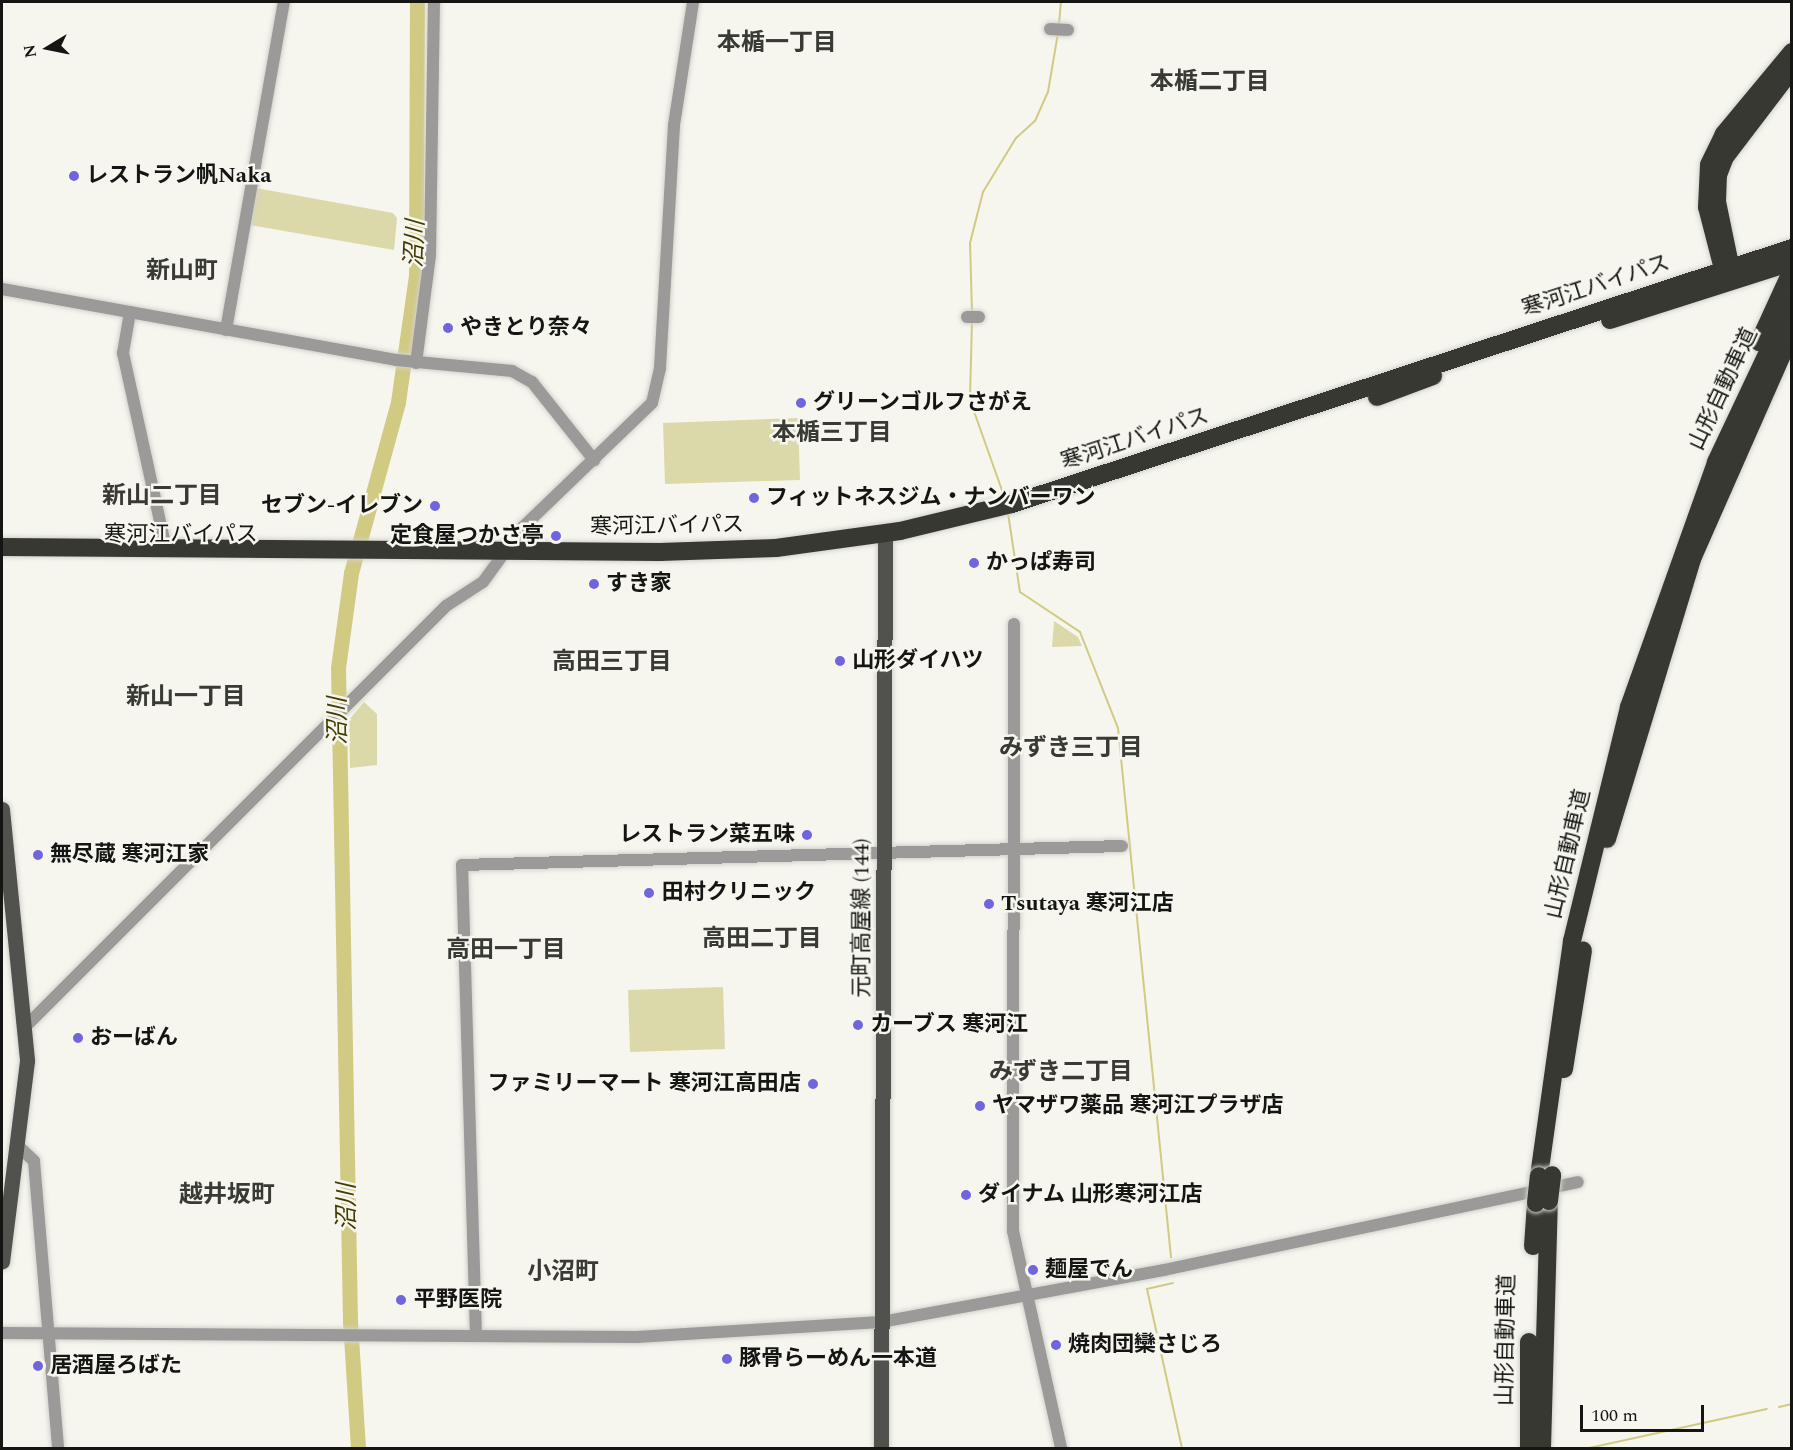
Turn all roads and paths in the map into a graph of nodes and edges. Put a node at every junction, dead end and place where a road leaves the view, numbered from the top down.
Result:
1 (284, 2) edge
2 (434, 2) edge
3 (693, 2) edge
4 (1050, 29) dead end
5 (1068, 30) dead end
6 (1791, 52) edge
7 (1791, 70) edge
8 (1791, 248) edge
9 (1790, 270) edge
10 (1730, 271) junction
11 (2, 289) edge
12 (1791, 301) edge
13 (130, 312) junction
14 (226, 330) junction
15 (1791, 332) edge
16 (416, 363) junction
17 (594, 460) junction
18 (1716, 462) junction
19 (886, 537) junction
20 (2, 547) edge
21 (166, 548) junction
22 (335, 555) junction
23 (503, 555) junction
24 (2, 558) edge
25 (1014, 624) dead end
26 (1614, 786) junction
27 (2, 809) edge
28 (1122, 846) dead end
29 (1011, 853) junction
30 (884, 854) junction
31 (25, 1027) junction
32 (18, 1146) junction
33 (1578, 1182) dead end
34 (1543, 1202) junction
35 (2, 1261) edge
36 (1028, 1297) junction
37 (882, 1322) junction
38 (47, 1332) junction
39 (2, 1333) edge
40 (476, 1336) junction
41 (58, 1449) edge
42 (881, 1449) edge
43 (1061, 1449) edge
44 (1529, 1449) edge
45 (1542, 1449) edge

1 - 14 street
2 - 16 street
3 - 17 street
4 - 5 street
6 - 10 highway
7 - 10 highway
8 - 10 highway, 寒河江バイパス
9 - 10 highway, 寒河江バイパス
9 - 18 highway
10 - 19 highway, 寒河江バイパス
11 - 13 street
12 - 18 highway, 山形自動車道
13 - 14 street
13 - 21 street
14 - 16 street
15 - 26 highway, 山形自動車道
16 - 17 street
17 - 23 street
18 - 26 highway, 山形自動車道
19 - 23 highway, 寒河江バイパス
19 - 30 main road, 元町高屋線 (144)
20 - 21 highway, 寒河江バイパス
21 - 22 highway, 寒河江バイパス
22 - 23 highway, 寒河江バイパス
22 - 24 highway, 寒河江バイパス
23 - 31 street
25 - 29 street
26 - 34 highway, 山形自動車道, bridge
27 - 31 main road
28 - 29 street
29 - 30 street
29 - 36 street
30 - 37 main road, 元町高屋線 (144)
30 - 40 street
31 - 32 main road
32 - 35 main road
32 - 38 street
33 - 36 street
34 - 44 highway, 山形自動車道
34 - 45 highway, 山形自動車道
36 - 37 street
36 - 43 street
37 - 40 street
37 - 42 main road, 元町高屋線 (144)
38 - 39 street
38 - 40 street
38 - 41 street

